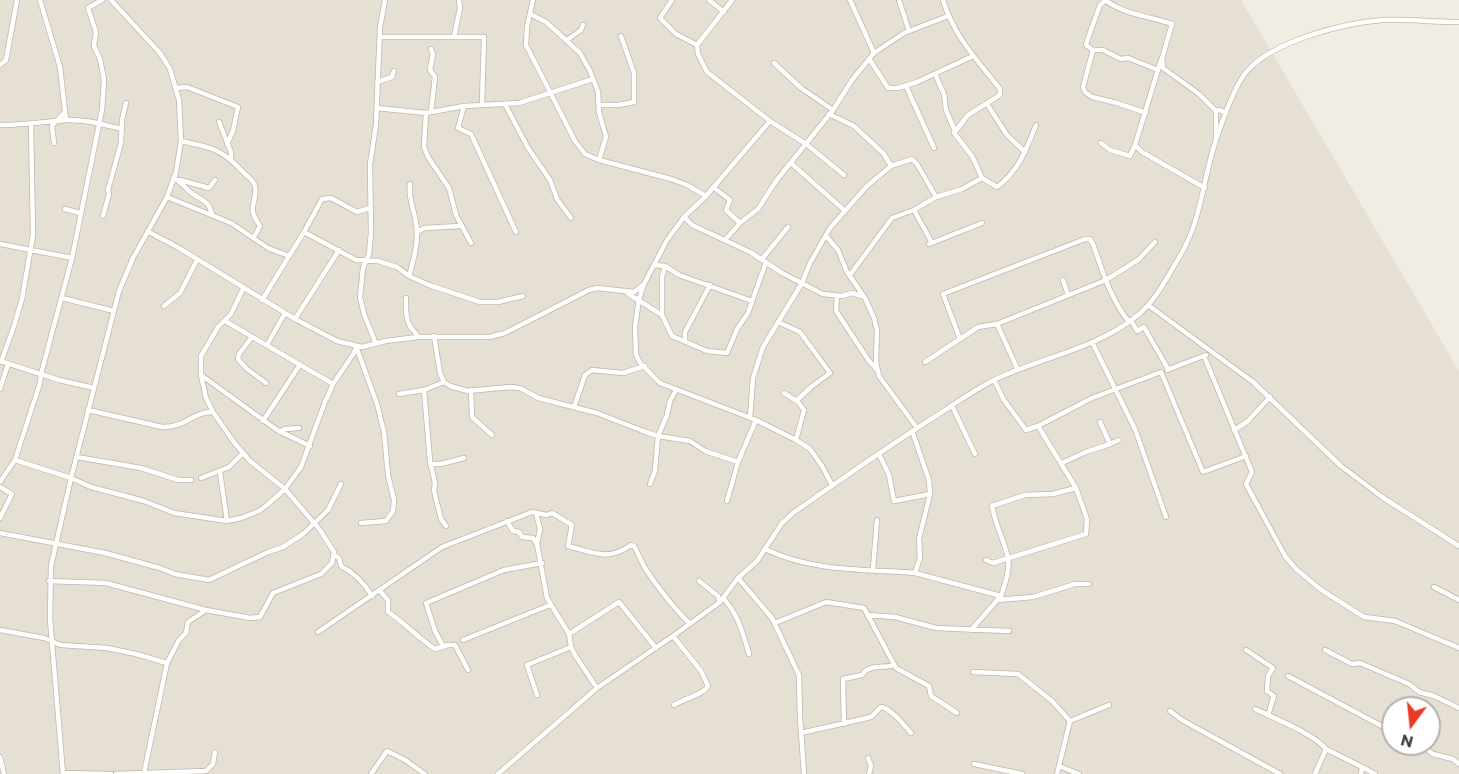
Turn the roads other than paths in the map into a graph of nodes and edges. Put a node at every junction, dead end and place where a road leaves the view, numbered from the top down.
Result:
1 (17, 0) edge
2 (40, 0) edge
3 (102, 0) edge
4 (111, 0) edge
5 (385, 0) edge
6 (459, 0) edge
7 (533, 0) edge
8 (672, 0) edge
9 (709, 0) edge
10 (732, 0) edge
11 (850, 0) edge
12 (899, 0) edge
13 (942, 0) edge
14 (1106, 0) edge
15 (724, 12) junction
16 (530, 14) junction
17 (948, 16) junction
18 (1459, 22) edge
19 (583, 25) dead end
20 (909, 31) junction
21 (621, 36) dead end
22 (380, 37) junction
23 (454, 37) junction
24 (567, 40) junction
25 (697, 45) junction
26 (431, 49) dead end
27 (1094, 50) junction
28 (874, 53) junction
29 (973, 56) junction
30 (1162, 58) junction
31 (870, 60) dead end
32 (774, 63) dead end
33 (0, 65) edge
34 (1158, 70) junction
35 (394, 71) dead end
36 (936, 76) dead end
37 (593, 79) junction
38 (377, 82) junction
39 (906, 86) junction
40 (176, 88) junction
41 (549, 92) junction
42 (126, 103) dead end
43 (482, 104) junction
44 (506, 104) junction
45 (987, 104) junction
46 (600, 105) junction
47 (465, 106) junction
48 (377, 108) junction
49 (1216, 111) junction
50 (65, 112) junction
51 (429, 112) junction
52 (831, 112) junction
53 (1146, 113) junction
54 (1226, 113) junction
55 (951, 119) junction
56 (66, 120) junction
57 (962, 121) junction
58 (219, 122) dead end
59 (770, 122) junction
60 (54, 123) junction
61 (31, 124) junction
62 (99, 124) junction
63 (0, 125) edge
64 (1036, 125) dead end
65 (122, 129) junction
66 (955, 131) junction
67 (181, 141) junction
68 (1216, 141) junction
69 (54, 143) dead end
70 (1101, 143) dead end
71 (227, 144) junction
72 (806, 144) junction
73 (1135, 145) junction
74 (934, 148) dead end
75 (1025, 152) junction
76 (231, 159) junction
77 (599, 160) junction
78 (791, 163) junction
79 (891, 166) junction
80 (844, 175) dead end
81 (174, 178) junction
82 (982, 178) junction
83 (215, 180) dead end
84 (410, 184) dead end
85 (713, 187) junction
86 (1205, 188) junction
87 (706, 196) junction
88 (167, 197) junction
89 (936, 197) junction
90 (370, 208) junction
91 (65, 209) dead end
92 (844, 210) junction
93 (914, 210) junction
94 (80, 213) junction
95 (212, 215) junction
96 (103, 216) dead end
97 (684, 217) junction
98 (571, 218) dead end
99 (740, 223) junction
100 (982, 224) dead end
101 (460, 226) junction
102 (788, 227) dead end
103 (149, 232) junction
104 (304, 232) junction
105 (516, 232) dead end
106 (417, 235) junction
107 (826, 236) junction
108 (254, 237) junction
109 (725, 240) junction
110 (1155, 242) dead end
111 (471, 243) dead end
112 (0, 244) edge
113 (32, 249) junction
114 (339, 250) junction
115 (289, 256) junction
116 (72, 258) junction
117 (197, 260) junction
118 (365, 260) junction
119 (764, 260) junction
120 (655, 265) junction
121 (665, 266) junction
122 (850, 275) junction
123 (409, 276) junction
124 (1063, 280) dead end
125 (1107, 280) junction
126 (802, 283) junction
127 (644, 284) junction
128 (710, 285) junction
129 (243, 289) junction
130 (624, 292) junction
131 (1068, 295) junction
132 (523, 296) dead end
133 (837, 296) junction
134 (62, 298) junction
135 (406, 298) dead end
136 (865, 298) junction
137 (639, 299) junction
138 (262, 300) junction
139 (752, 301) junction
140 (1148, 305) junction
141 (164, 306) dead end
142 (114, 311) junction
143 (285, 314) junction
144 (662, 315) junction
145 (295, 319) junction
146 (225, 321) junction
147 (1130, 321) junction
148 (778, 322) junction
149 (998, 324) junction
150 (434, 336) junction
151 (252, 337) junction
152 (418, 337) junction
153 (960, 339) junction
154 (685, 341) junction
155 (1092, 342) junction
156 (375, 344) junction
157 (267, 345) junction
158 (356, 346) junction
159 (1212, 352) junction
160 (1204, 356) junction
161 (0, 361) edge
162 (925, 362) dead end
163 (8, 364) junction
164 (299, 366) junction
165 (645, 366) junction
166 (1168, 369) junction
167 (877, 370) junction
168 (1018, 370) junction
169 (1161, 372) junction
170 (40, 374) junction
171 (201, 375) junction
172 (994, 380) junction
173 (266, 382) dead end
174 (444, 382) junction
175 (333, 384) junction
176 (94, 388) junction
177 (0, 389) edge
178 (1116, 389) junction
179 (423, 390) junction
180 (471, 390) junction
181 (676, 390) junction
182 (784, 393) dead end
183 (399, 394) dead end
184 (1270, 397) junction
185 (796, 401) junction
186 (952, 406) junction
187 (574, 407) junction
188 (88, 410) junction
189 (213, 412) junction
190 (750, 418) junction
191 (756, 420) junction
192 (263, 421) junction
193 (1100, 423) dead end
194 (1038, 426) junction
195 (299, 428) dead end
196 (917, 428) junction
197 (1234, 430) junction
198 (912, 431) junction
199 (280, 432) junction
200 (492, 435) dead end
201 (658, 436) junction
202 (796, 440) junction
203 (1119, 440) dead end
204 (1110, 444) junction
205 (310, 446) junction
206 (243, 453) junction
207 (879, 454) junction
208 (975, 454) dead end
209 (1246, 456) junction
210 (77, 457) junction
211 (464, 458) dead end
212 (15, 460) junction
213 (738, 462) junction
214 (1062, 463) junction
215 (430, 464) junction
216 (219, 472) junction
217 (71, 478) junction
218 (201, 478) dead end
219 (191, 480) dead end
220 (0, 482) edge
221 (341, 484) dead end
222 (650, 484) dead end
223 (832, 485) junction
224 (0, 488) edge
225 (1076, 488) junction
226 (285, 489) junction
227 (930, 494) junction
228 (727, 501) dead end
229 (536, 513) junction
230 (1166, 517) dead end
231 (0, 518) edge
232 (877, 520) dead end
233 (227, 521) junction
234 (507, 521) junction
235 (314, 522) junction
236 (361, 523) dead end
237 (446, 526) dead end
238 (0, 533) edge
239 (55, 544) junction
240 (537, 544) junction
241 (1459, 546) edge
242 (765, 549) junction
243 (334, 555) junction
244 (1009, 559) junction
245 (986, 560) dead end
246 (542, 563) junction
247 (873, 569) junction
248 (915, 573) junction
249 (738, 578) junction
250 (50, 581) junction
251 (699, 581) dead end
252 (1089, 584) dead end
253 (1434, 588) dead end
254 (381, 592) dead end
255 (372, 596) junction
256 (999, 598) junction
257 (721, 600) junction
258 (1459, 600) edge
259 (550, 605) junction
260 (206, 610) junction
261 (867, 615) junction
262 (775, 623) junction
263 (690, 624) junction
264 (0, 630) edge
265 (971, 630) junction
266 (1009, 631) dead end
267 (318, 632) dead end
268 (569, 634) junction
269 (673, 636) junction
270 (463, 640) dead end
271 (52, 641) junction
272 (443, 646) junction
273 (571, 646) junction
274 (656, 648) junction
275 (1459, 648) edge
276 (1246, 650) dead end
277 (1325, 650) dead end
278 (749, 654) dead end
279 (167, 663) junction
280 (894, 665) junction
281 (468, 670) dead end
282 (973, 672) dead end
283 (1288, 676) dead end
284 (597, 688) junction
285 (537, 695) dead end
286 (675, 705) dead end
287 (1109, 705) dead end
288 (1459, 708) edge
289 (1255, 709) dead end
290 (1170, 711) dead end
291 (957, 713) dead end
292 (1269, 716) junction
293 (1070, 721) junction
294 (844, 724) junction
295 (1381, 726) edge
296 (801, 733) junction
297 (911, 733) dead end
298 (1326, 750) junction
299 (215, 752) dead end
300 (1440, 756) edge
301 (0, 757) edge
302 (868, 758) dead end
303 (974, 764) dead end
304 (1459, 764) edge
305 (1059, 766) junction
306 (1362, 767) junction
307 (63, 773) edge
308 (144, 773) edge
309 (4, 774) edge
310 (111, 774) edge
311 (116, 774) edge
312 (162, 774) edge
313 (371, 774) edge
314 (424, 774) edge
315 (498, 774) edge
316 (804, 774) edge
317 (869, 774) edge
318 (1022, 774) edge
319 (1057, 774) edge
320 (1079, 774) edge
321 (1280, 774) edge
322 (1315, 774) edge
323 (1361, 774) edge
324 (1375, 774) edge

1 - 33 street
2 - 50 street
3 - 62 street
4 - 40 street
5 - 22 street
6 - 23 street
7 - 16 street
8 - 25 street
9 - 15 street
10 - 15 street
11 - 28 street
12 - 20 street
13 - 17 street
14 - 27 street
14 - 30 street
15 - 25 street
16 - 24 street
16 - 41 street
17 - 20 street
17 - 29 street
18 - 54 street
19 - 24 street
20 - 28 street
21 - 46 street
22 - 23 street
22 - 38 street
23 - 43 street
24 - 37 street
25 - 59 street
26 - 51 street
27 - 34 street
27 - 53 street
28 - 52 street
29 - 39 street
29 - 45 street
30 - 34 street
30 - 49 street
31 - 39 street
32 - 52 street
34 - 53 street
35 - 38 street
36 - 55 street
37 - 41 street
37 - 46 street
38 - 48 street
39 - 74 street
40 - 67 street
40 - 71 street
41 - 44 street
41 - 77 street
42 - 65 street
43 - 44 street
43 - 47 street
44 - 98 street
45 - 57 street
45 - 75 street
46 - 77 street
47 - 51 street
47 - 105 street
48 - 51 street
48 - 90 street
49 - 54 street
49 - 68 street
50 - 56 street
50 - 60 street
51 - 101 street
52 - 72 street
52 - 79 street
53 - 73 street
54 - 68 street
55 - 57 street
55 - 66 street
56 - 60 street
56 - 62 street
57 - 66 street
58 - 71 street
59 - 72 street
59 - 85 street
60 - 61 street
60 - 69 street
61 - 63 street
61 - 113 street
62 - 65 street
62 - 94 street
64 - 75 street
65 - 96 street
66 - 82 street
67 - 76 street
67 - 81 street
68 - 86 street
70 - 73 street
71 - 76 street
72 - 78 street
72 - 80 street
73 - 86 street
75 - 82 street
76 - 108 street
77 - 87 street
78 - 92 street
78 - 99 street
79 - 89 street
79 - 92 street
81 - 83 street
81 - 88 street
81 - 95 street
82 - 89 street
84 - 106 street
85 - 87 street
85 - 99 street
86 - 140 street
87 - 97 street
88 - 95 street
88 - 103 street
89 - 93 street
90 - 104 street
90 - 118 street
91 - 94 street
92 - 107 street
93 - 100 street
93 - 122 street
94 - 116 street
95 - 108 street
97 - 109 street
97 - 120 street
99 - 109 street
101 - 106 street
101 - 111 street
102 - 119 street
103 - 117 street
103 - 142 street
104 - 114 street
104 - 115 street
106 - 123 street
107 - 122 street
107 - 126 street
108 - 115 street
109 - 119 street
110 - 125 street
112 - 113 street
113 - 116 street
113 - 161 street
114 - 118 street
114 - 145 street
115 - 138 street
116 - 134 street
117 - 129 street
117 - 141 street
118 - 123 street
118 - 156 street
119 - 126 street
119 - 139 street
120 - 121 street
120 - 127 street
121 - 128 street
121 - 144 street
122 - 136 street
123 - 132 street
124 - 131 street
125 - 131 street
125 - 147 street
125 - 153 street
126 - 133 street
126 - 148 street
127 - 130 street
127 - 137 street
128 - 139 street
128 - 154 street
129 - 138 street
129 - 146 street
130 - 137 street
130 - 150 street
131 - 149 street
133 - 136 street
133 - 167 street
134 - 142 street
134 - 170 street
135 - 152 street
136 - 167 street
137 - 144 street
137 - 165 street
138 - 143 street
139 - 154 street
140 - 147 street
140 - 159 street
142 - 176 street
143 - 145 street
143 - 157 street
144 - 154 street
145 - 158 street
146 - 151 street
146 - 171 street
147 - 155 street
147 - 166 street
148 - 185 street
148 - 190 street
149 - 153 street
149 - 168 street
150 - 152 street
150 - 174 street
151 - 157 street
151 - 173 street
152 - 156 street
153 - 162 street
155 - 168 street
155 - 178 street
156 - 158 street
157 - 164 street
158 - 175 street
158 - 236 street
159 - 160 street
159 - 184 street
160 - 166 street
160 - 197 street
161 - 163 street
163 - 170 street
163 - 177 street
164 - 175 street
164 - 192 street
165 - 181 street
165 - 187 street
166 - 169 street
167 - 196 street
168 - 172 street
169 - 178 street
169 - 209 street
170 - 176 street
170 - 212 street
171 - 189 street
171 - 192 street
172 - 186 street
172 - 194 street
174 - 179 street
174 - 180 street
175 - 205 street
176 - 188 street
178 - 194 street
178 - 230 street
179 - 183 street
179 - 215 street
180 - 187 street
180 - 200 street
181 - 190 street
181 - 201 street
182 - 185 street
184 - 197 street
184 - 241 street
185 - 202 street
186 - 196 street
186 - 208 street
187 - 201 street
188 - 189 street
188 - 210 street
189 - 206 street
190 - 191 street
191 - 202 street
191 - 213 street
192 - 199 street
193 - 204 street
194 - 214 street
195 - 199 street
196 - 198 street
197 - 209 street
198 - 207 street
198 - 227 street
199 - 205 street
201 - 213 street
201 - 222 street
202 - 223 street
203 - 204 street
204 - 214 street
205 - 226 street
206 - 216 street
206 - 226 street
207 - 223 street
207 - 227 street
209 - 275 street
210 - 217 street
210 - 219 street
211 - 215 street
212 - 217 street
212 - 220 street
213 - 228 street
214 - 225 street
215 - 237 street
216 - 218 street
216 - 233 street
217 - 233 street
217 - 239 street
221 - 235 street
223 - 242 street
224 - 231 street
225 - 244 street
225 - 244 street
226 - 233 street
226 - 235 street
227 - 248 street
229 - 234 street
229 - 240 street
229 - 263 street
232 - 247 street
234 - 240 street
234 - 255 street
235 - 239 street
235 - 243 street
238 - 239 street
239 - 250 street
240 - 246 street
242 - 247 street
242 - 249 street
243 - 255 street
243 - 260 street
244 - 245 street
244 - 256 street
246 - 259 street
246 - 272 street
247 - 248 street
248 - 256 street
249 - 257 street
249 - 262 street
250 - 260 street
250 - 271 street
251 - 257 street
252 - 256 street
253 - 258 street
254 - 272 street
255 - 267 street
256 - 265 street
257 - 263 street
257 - 278 street
259 - 268 street
259 - 270 street
260 - 279 street
261 - 262 street
261 - 265 street
261 - 280 street
262 - 296 street
263 - 269 street
264 - 271 street
265 - 266 street
268 - 273 street
268 - 274 street
269 - 274 street
269 - 286 street
271 - 279 street
271 - 307 street
272 - 281 street
273 - 284 street
273 - 285 street
274 - 284 street
276 - 292 street
277 - 288 street
279 - 308 street
280 - 291 street
280 - 294 street
282 - 293 street
283 - 295 street
284 - 315 street
287 - 293 street
289 - 292 street
290 - 321 street
292 - 298 street
293 - 305 street
294 - 296 street
294 - 297 street
296 - 316 street
298 - 306 street
298 - 322 street
299 - 312 street
300 - 304 street
301 - 309 street
302 - 317 street
303 - 318 street
305 - 319 street
305 - 320 street
306 - 323 street
306 - 324 street
307 - 310 street
308 - 311 street
308 - 312 street
313 - 314 street

